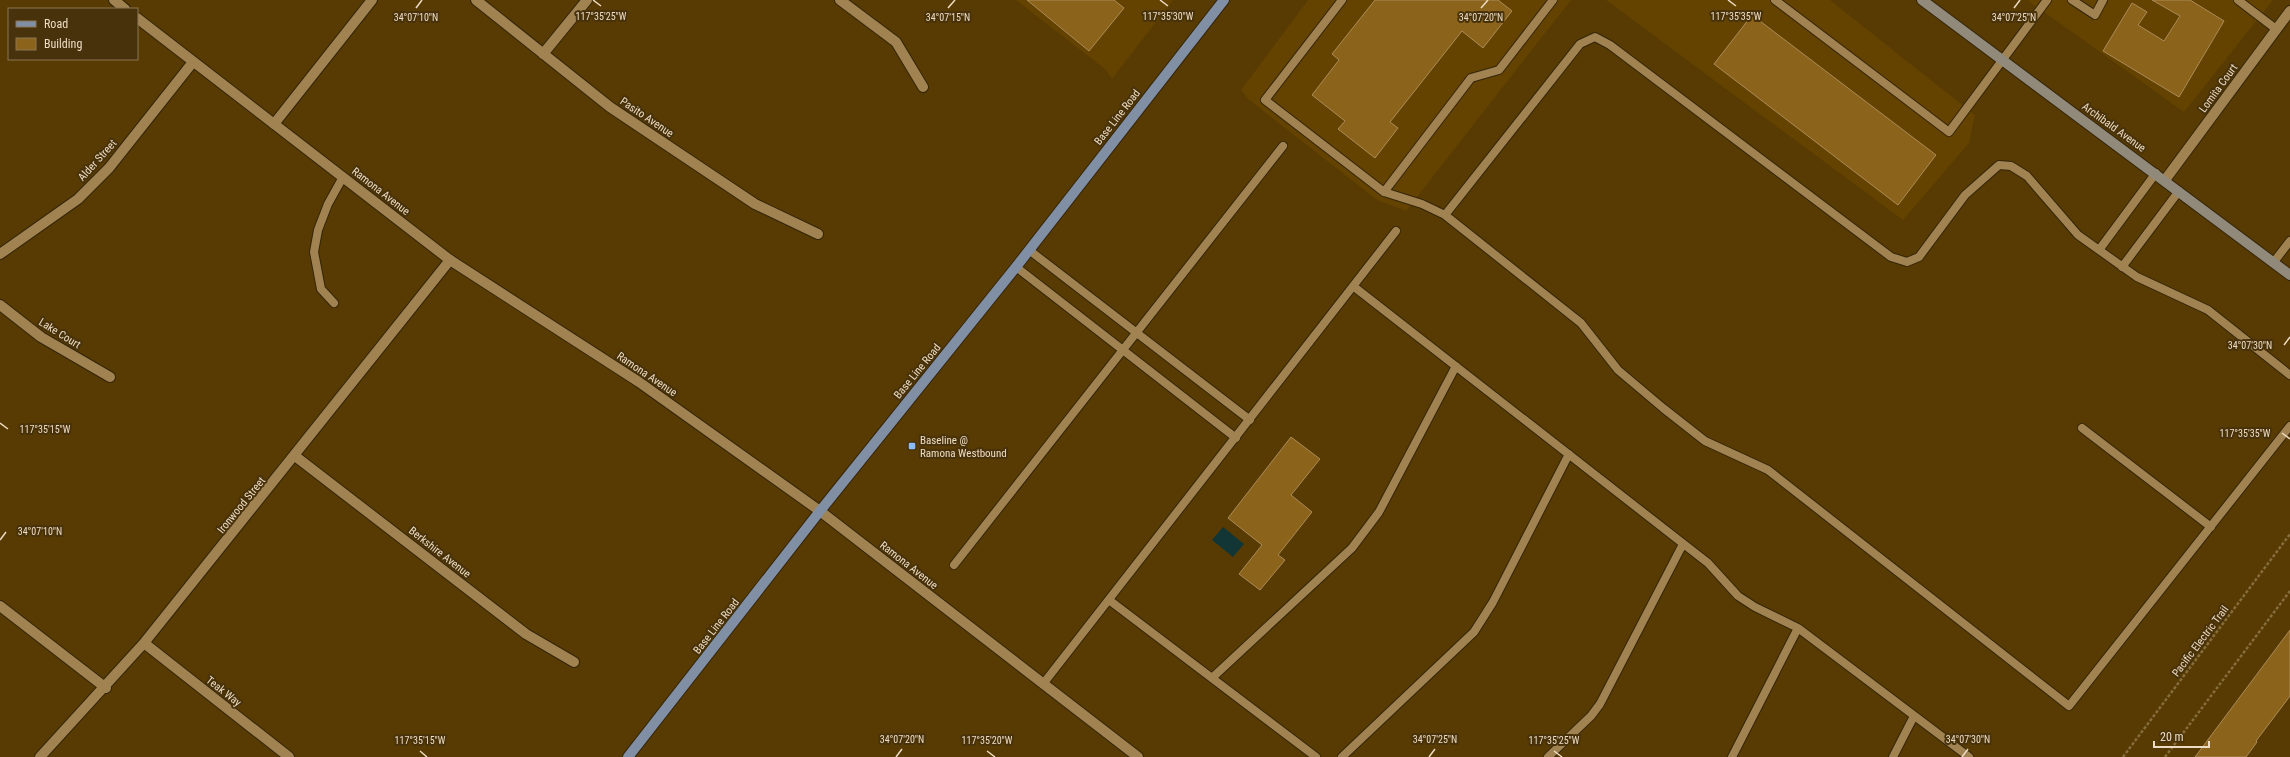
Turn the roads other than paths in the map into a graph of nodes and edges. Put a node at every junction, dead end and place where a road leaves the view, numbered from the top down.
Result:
1 (114, 0) edge
2 (372, 0) edge
3 (476, 0) edge
4 (587, 0) edge
5 (840, 0) edge
6 (1224, 0) edge
7 (1342, 0) edge
8 (1554, 0) edge
9 (1775, 0) edge
10 (1922, 0) edge
11 (2047, 0) edge
12 (2072, 0) edge
13 (2103, 0) edge
14 (2238, 0) edge
15 (124, 8) edge
16 (2290, 10) edge
17 (138, 19) edge
18 (2276, 29) junction
19 (543, 54) junction
20 (2003, 61) junction
21 (193, 62) junction
22 (923, 87) dead end
23 (274, 124) junction
24 (1283, 146) dead end
25 (2156, 173) junction
26 (344, 177) junction
27 (2165, 180) junction
28 (2179, 191) junction
29 (1384, 192) junction
30 (1445, 215) junction
31 (1396, 231) dead end
32 (818, 234) dead end
33 (2290, 241) edge
34 (1029, 250) junction
35 (2099, 250) junction
36 (0, 254) edge
37 (450, 260) junction
38 (2273, 262) junction
39 (2122, 267) junction
40 (1016, 268) junction
41 (2290, 275) edge
42 (1353, 286) junction
43 (334, 303) dead end
44 (0, 305) edge
45 (1137, 332) junction
46 (1123, 351) junction
47 (1456, 366) junction
48 (2290, 375) edge
49 (110, 377) dead end
50 (1250, 420) junction
51 (2290, 426) edge
52 (2082, 428) dead end
53 (1236, 438) junction
54 (1569, 454) junction
55 (295, 456) junction
56 (820, 511) junction
57 (2211, 527) junction
58 (1683, 544) junction
59 (954, 565) dead end
60 (1109, 600) junction
61 (0, 606) edge
62 (1798, 628) junction
63 (144, 643) junction
64 (574, 662) dead end
65 (1212, 678) junction
66 (1043, 684) junction
67 (106, 688) junction
68 (1914, 716) junction
69 (40, 757) edge
70 (289, 757) edge
71 (628, 757) edge
72 (1138, 757) edge
73 (1316, 757) edge
74 (1342, 757) edge
75 (1548, 757) edge
76 (1732, 757) edge
77 (1893, 757) edge
78 (1969, 757) edge

1 - 15 street
2 - 23 street
3 - 19 street, Pasito Avenue
4 - 19 street
5 - 22 street
6 - 34 main road, Base Line Road
7 - 29 lane
8 - 29 lane
9 - 20 lane
10 - 20 main road, Archibald Avenue
11 - 20 lane
12 - 13 lane
14 - 18 lane
16 - 18 street, Lomita Court
17 - 21 street, Ramona Avenue
18 - 27 street, Lomita Court
19 - 32 street, Pasito Avenue
20 - 25 main road, Archibald Avenue
21 - 23 street, Ramona Avenue
21 - 36 street, Alder Street
23 - 26 street, Ramona Avenue
24 - 45 lane
25 - 27 main road, Archibald Avenue
25 - 35 lane
26 - 37 street, Ramona Avenue
26 - 43 lane
27 - 28 main road, Archibald Avenue
28 - 38 main road, Archibald Avenue
28 - 39 lane
29 - 30 lane
30 - 35 lane
30 - 57 lane
31 - 42 lane
33 - 38 lane
34 - 40 main road, Base Line Road
34 - 45 lane
35 - 39 lane
37 - 55 street, Ironwood Street
37 - 56 street, Ramona Avenue
38 - 41 main road, Archibald Avenue
39 - 48 lane
40 - 46 lane
40 - 56 main road, Base Line Road
42 - 47 lane
42 - 50 lane
44 - 49 street, Lake Court
45 - 46 lane
45 - 50 lane
46 - 53 lane
46 - 59 lane
47 - 54 lane
47 - 65 lane
50 - 53 lane
51 - 57 lane
52 - 57 lane
53 - 60 lane
54 - 58 lane
54 - 74 lane
55 - 63 street, Ironwood Street
55 - 64 street, Berkshire Avenue
56 - 66 street, Ramona Avenue
56 - 71 main road, Base Line Road
58 - 62 lane
58 - 75 lane
60 - 65 lane
60 - 66 lane
61 - 67 street
62 - 68 lane
62 - 76 lane
63 - 67 street, Ironwood Street
63 - 70 street, Teak Way
65 - 73 lane
66 - 72 street, Ramona Avenue
67 - 69 street, Ironwood Street
68 - 77 lane
68 - 78 lane

